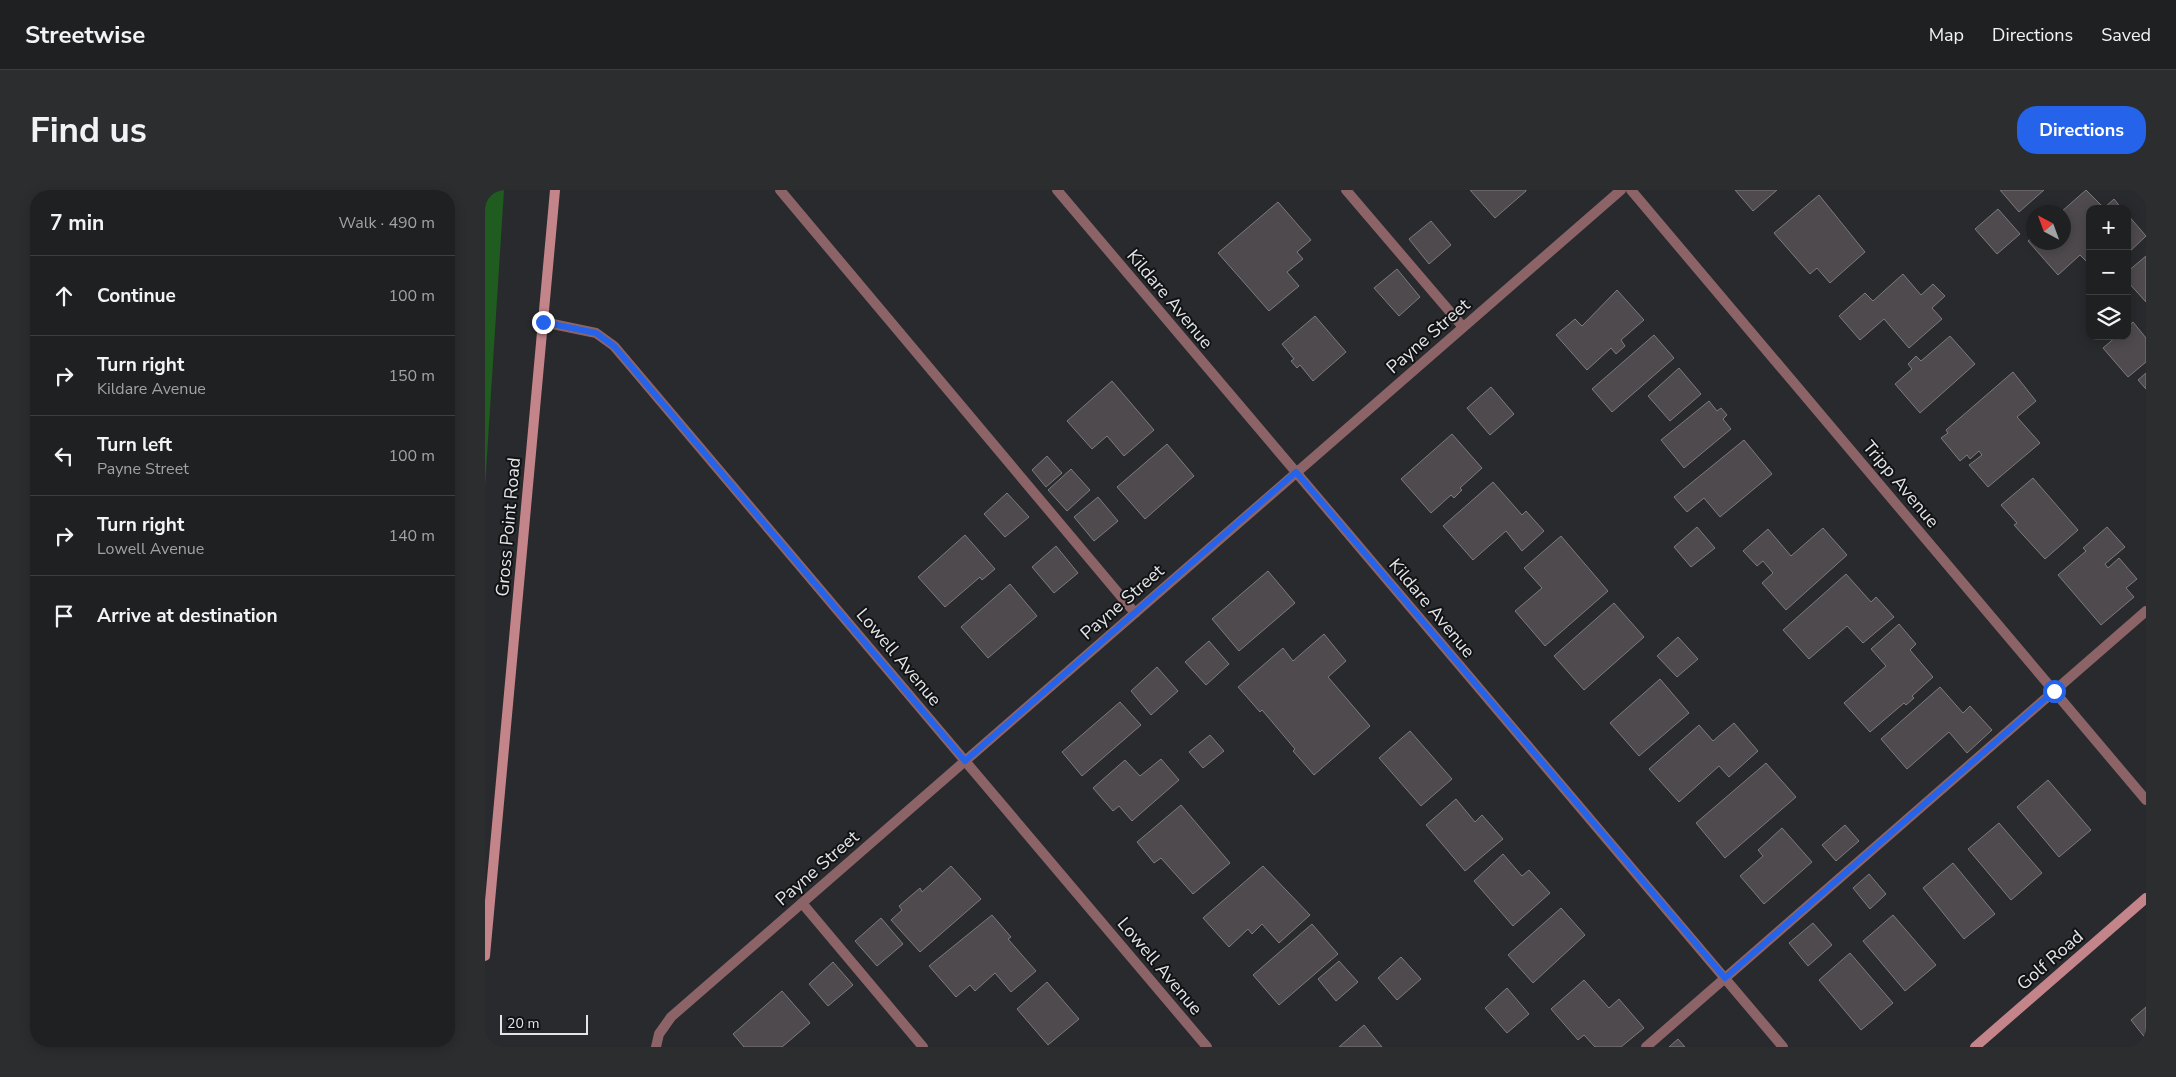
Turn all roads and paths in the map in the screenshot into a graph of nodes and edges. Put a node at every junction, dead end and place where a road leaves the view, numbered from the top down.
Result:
1 (555, 190) edge
2 (780, 190) edge
3 (1057, 190) edge
4 (1346, 190) edge
5 (1621, 190) edge
6 (1631, 190) edge
7 (543, 322) junction
8 (1463, 327) junction
9 (1296, 472) junction
10 (2146, 611) edge
11 (1135, 613) junction
12 (2054, 691) junction
13 (965, 761) junction
14 (2146, 800) edge
15 (489, 869) edge
16 (2146, 898) edge
17 (802, 903) junction
18 (485, 956) edge
19 (1725, 978) junction
20 (656, 1047) edge
21 (923, 1047) edge
22 (1207, 1047) edge
23 (1646, 1047) edge
24 (1783, 1047) edge
25 (1975, 1047) edge

1 - 7 main road, Gross Point Road
2 - 11 street
3 - 9 street, Kildare Avenue
4 - 8 street
5 - 8 street, Payne Street
6 - 12 street, Tripp Avenue
7 - 13 street, Lowell Avenue
7 - 15 main road, Gross Point Road
8 - 9 street, Payne Street
9 - 11 street, Payne Street
9 - 19 street, Kildare Avenue
10 - 12 street
11 - 13 street, Payne Street
12 - 14 street, Tripp Avenue
12 - 19 street
13 - 17 street, Payne Street
13 - 22 street, Lowell Avenue
15 - 18 main road, Gross Point Road
16 - 25 main road, Golf Road
17 - 20 street, Payne Street
17 - 21 street
19 - 23 street
19 - 24 street, Kildare Avenue

